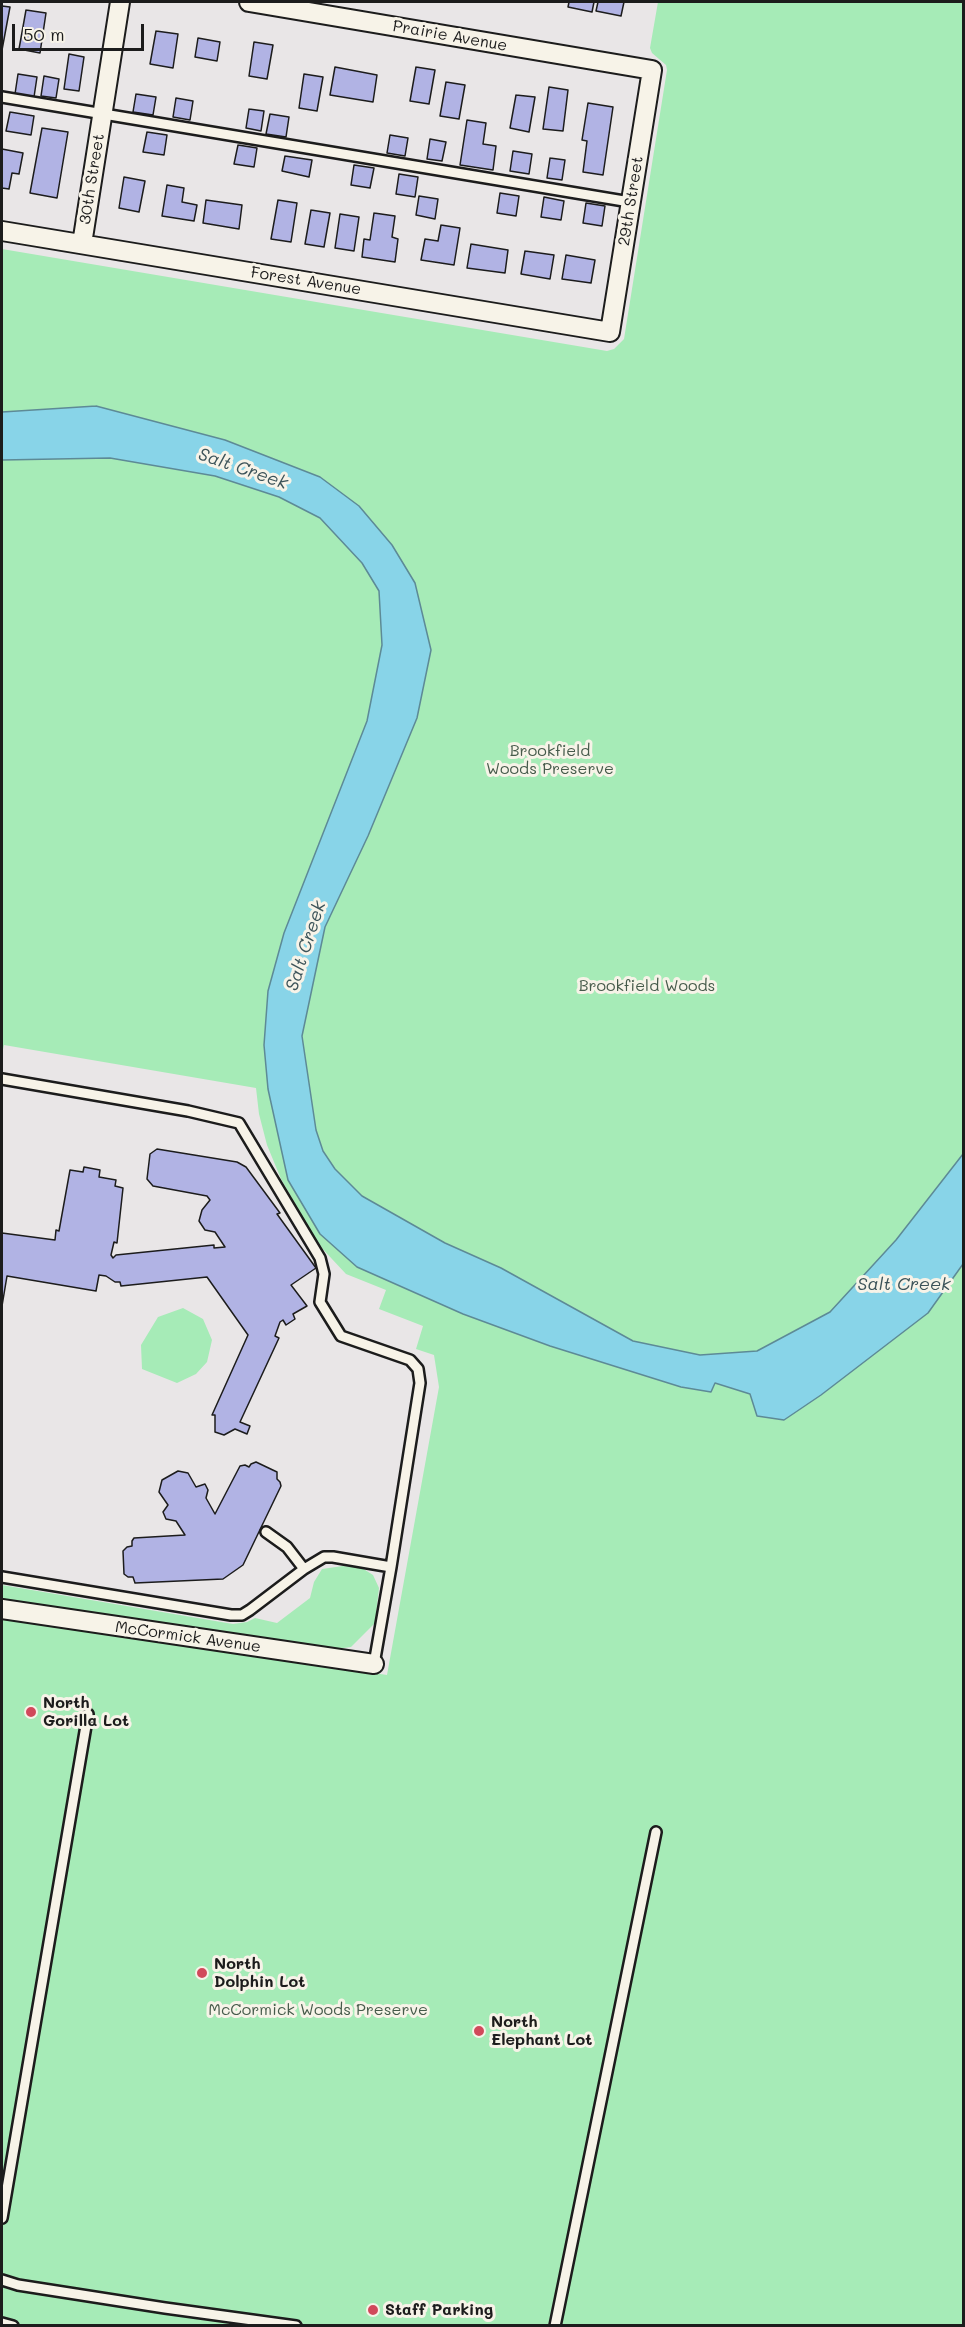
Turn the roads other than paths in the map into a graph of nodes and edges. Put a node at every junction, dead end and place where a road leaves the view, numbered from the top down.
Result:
1 (120, 2) edge
2 (249, 2) edge
3 (652, 70) joint
4 (2, 98) edge
5 (103, 114) junction
6 (630, 202) junction
7 (2, 231) edge
8 (82, 244) junction
9 (610, 332) joint
10 (2, 1079) edge
11 (266, 1533) dead end
12 (391, 1567) junction
13 (304, 1569) junction
14 (2, 1577) edge
15 (2, 1609) edge
16 (374, 1664) joint
17 (88, 1714) dead end
18 (656, 1832) dead end
19 (2, 2218) edge
20 (2, 2280) edge
21 (2, 2324) edge
22 (13, 2325) edge
23 (296, 2325) edge
24 (555, 2325) edge

1 - 5 street, 30th Street
2 - 3 street, Prairie Avenue
3 - 6 street, 29th Street
4 - 5 lane
5 - 6 lane
5 - 8 street, 30th Street
6 - 9 street, 29th Street
7 - 8 street, Forest Avenue
8 - 9 street, Forest Avenue
10 - 12 lane
11 - 13 lane
12 - 13 lane
12 - 16 lane
13 - 14 lane
15 - 16 street, McCormick Avenue
17 - 19 lane
18 - 24 lane
20 - 23 lane
21 - 22 lane

